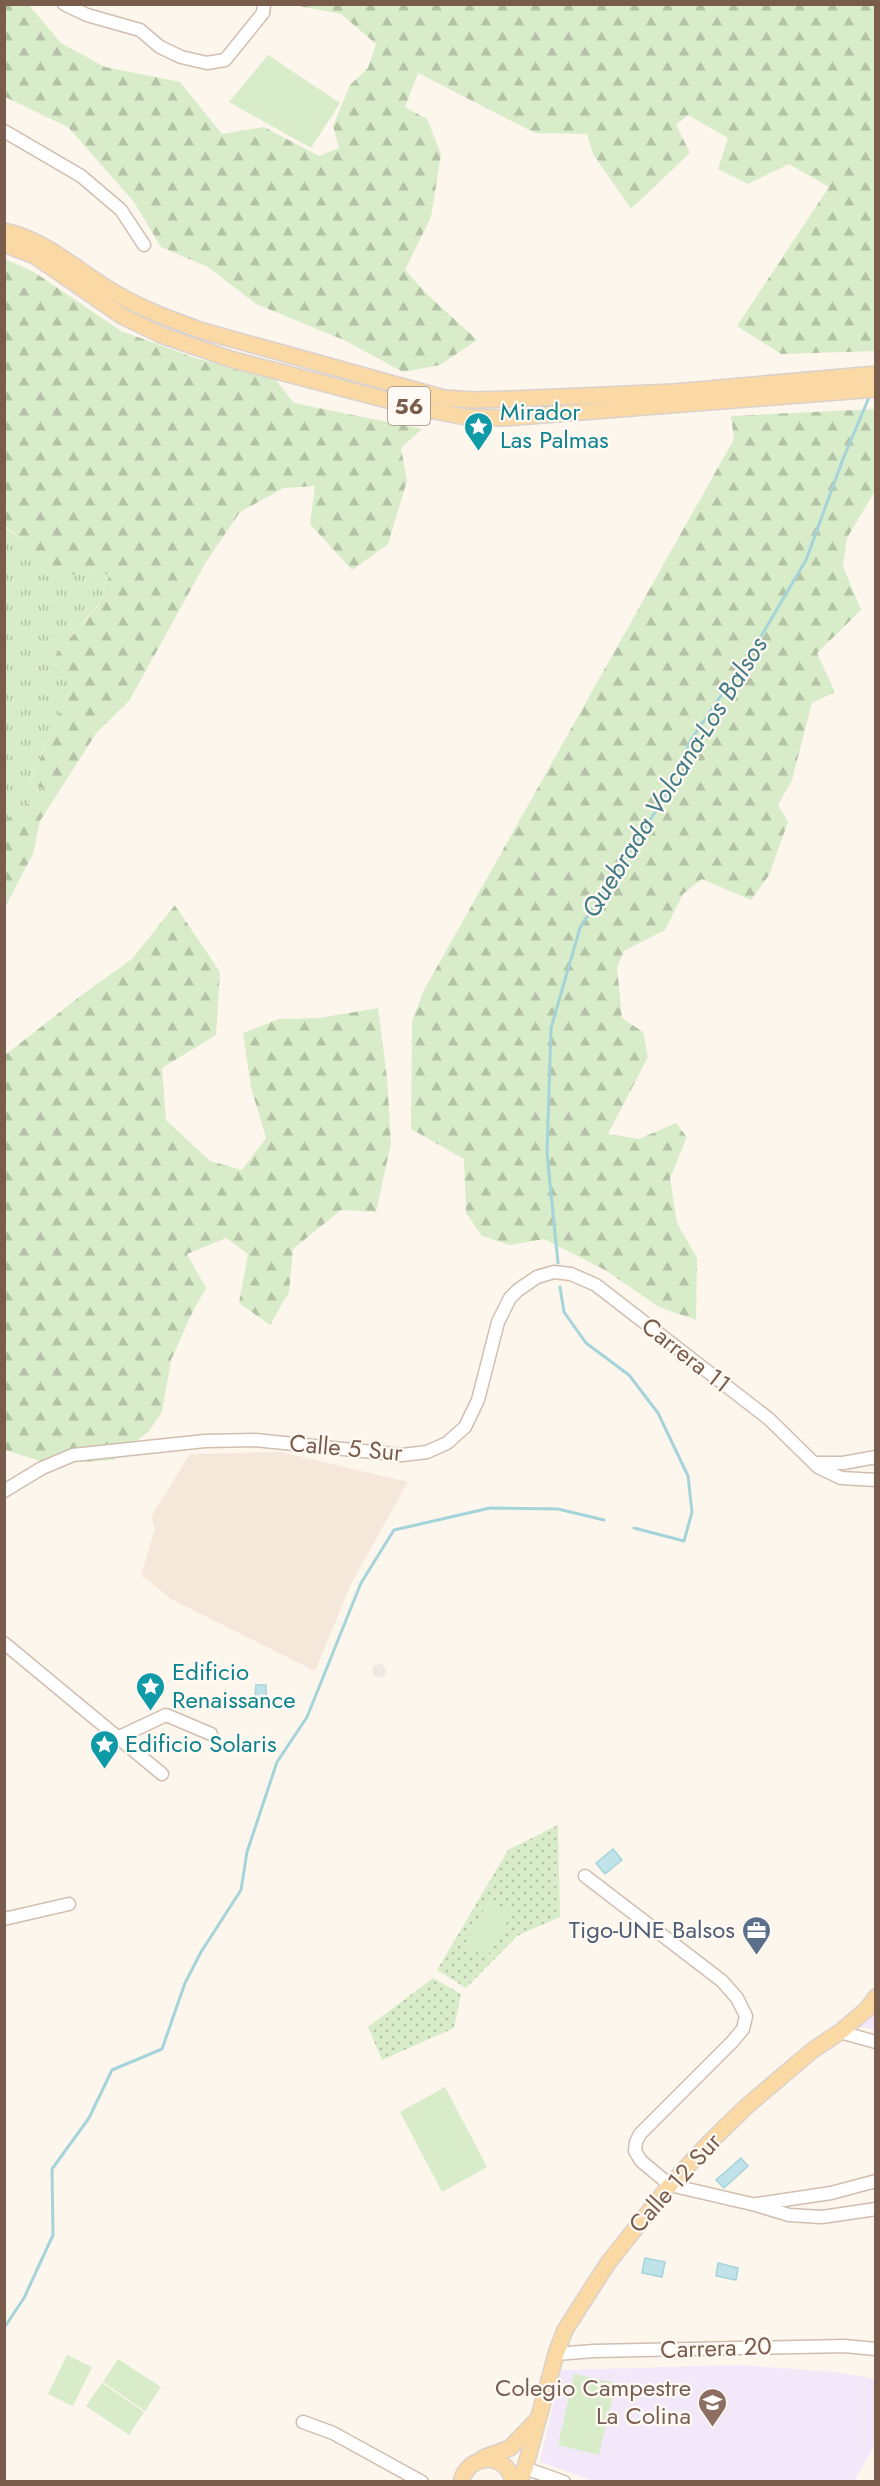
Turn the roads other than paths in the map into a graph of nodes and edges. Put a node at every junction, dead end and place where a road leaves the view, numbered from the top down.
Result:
1 (64, 4) edge
2 (264, 4) edge
3 (4, 131) edge
4 (4, 231) edge
5 (4, 244) edge
6 (144, 245) dead end
7 (876, 374) edge
8 (846, 384) junction
9 (876, 389) edge
10 (546, 1274) joint
11 (876, 1457) edge
12 (814, 1462) junction
13 (876, 1480) edge
14 (4, 1491) edge
15 (4, 1643) edge
16 (211, 1734) dead end
17 (119, 1737) junction
18 (162, 1774) dead end
19 (585, 1876) dead end
20 (69, 1904) dead end
21 (4, 1918) edge
22 (876, 1997) edge
23 (840, 2032) junction
24 (876, 2042) edge
25 (876, 2181) edge
26 (670, 2185) junction
27 (756, 2205) junction
28 (875, 2211) edge
29 (876, 2349) edge
30 (556, 2354) junction
31 (540, 2416) junction
32 (303, 2422) dead end
33 (481, 2459) junction
34 (522, 2475) edge
35 (422, 2481) edge
36 (461, 2481) edge
37 (513, 2481) edge
38 (564, 2481) edge

1 - 2 street
3 - 6 street
4 - 8 main road, 56
5 - 8 main road, 56
7 - 8 main road, 56
8 - 9 main road, 56
10 - 12 street, Carrera 11
10 - 14 street, Calle 5 Sur
11 - 12 street
12 - 13 street, Carrera 11
15 - 17 street
16 - 17 street
17 - 18 street
19 - 26 street
20 - 21 street
22 - 23 main road, Calle 12 Sur
23 - 24 street
23 - 26 main road, Calle 12 Sur
25 - 27 street
26 - 27 street
26 - 30 main road, Calle 12 Sur
27 - 28 street
29 - 30 street, Carrera 20
30 - 31 main road, Calle 12 Sur
31 - 33 main road, Calle 12 Sur
31 - 34 main road, Calle 12 Sur
32 - 35 street
33 - 36 main road
33 - 37 main road
34 - 38 street

